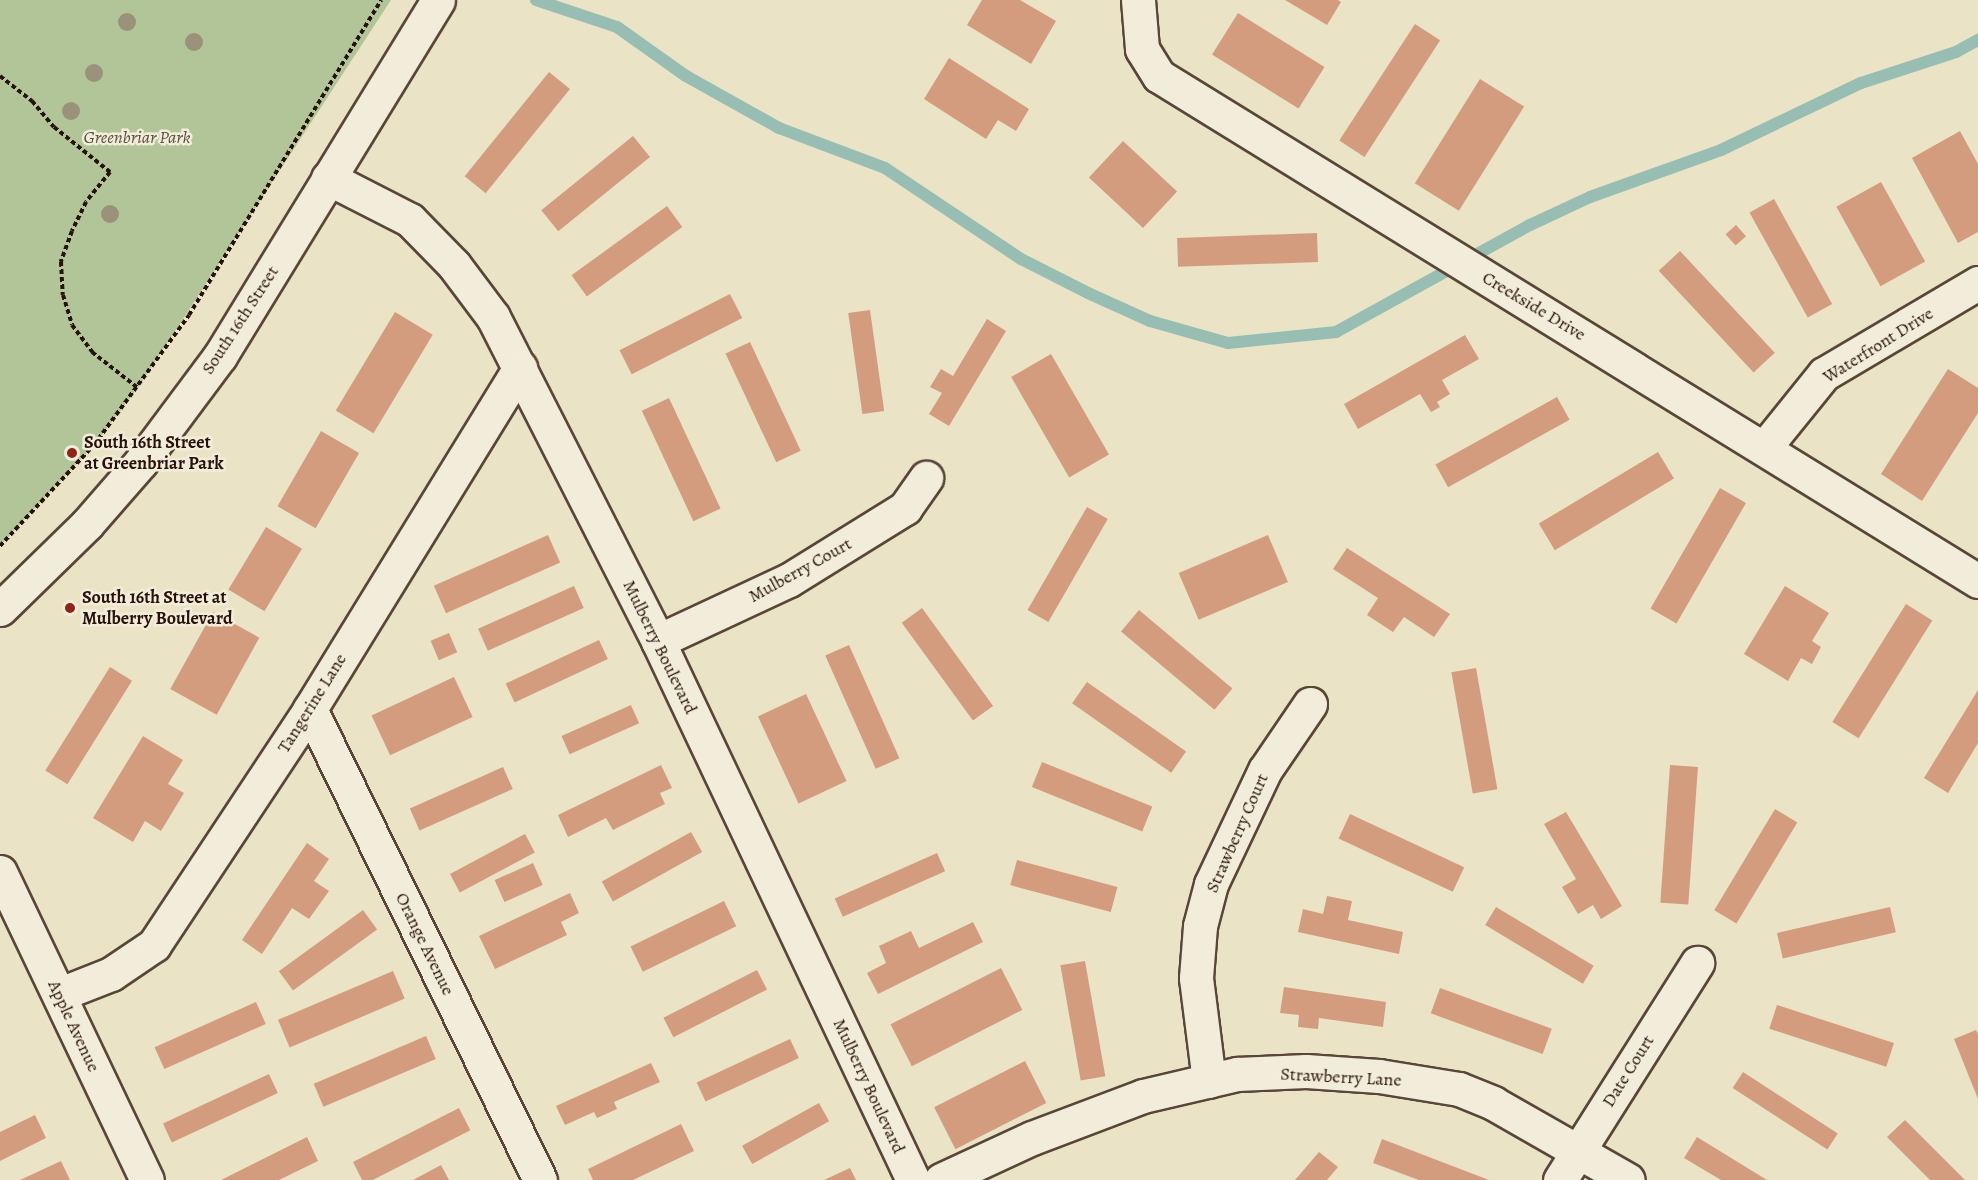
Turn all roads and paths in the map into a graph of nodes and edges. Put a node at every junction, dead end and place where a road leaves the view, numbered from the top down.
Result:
1 (381, 0) edge
2 (438, 0) edge
3 (1138, 0) edge
4 (0, 76) edge
5 (328, 178) junction
6 (1978, 283) edge
7 (520, 367) junction
8 (138, 388) junction
9 (1765, 447) junction
10 (926, 478) dead end
11 (0, 546) edge
12 (1978, 581) edge
13 (0, 609) edge
14 (658, 641) junction
15 (1310, 704) dead end
16 (310, 709) junction
17 (0, 872) edge
18 (1696, 963) dead end
19 (60, 994) junction
20 (1209, 1081) junction
21 (1579, 1150) junction
22 (147, 1180) edge
23 (540, 1180) edge
24 (913, 1180) edge
25 (941, 1180) edge
26 (1560, 1180) edge
27 (1628, 1180) edge

1 - 8 path
2 - 5 street, South 16th Street
3 - 9 street, Creekside Drive
4 - 8 path
5 - 7 street, Mulberry Boulevard
5 - 13 street, South 16th Street
6 - 9 street, Waterfront Drive
7 - 14 street, Mulberry Boulevard
7 - 16 street, Tangerine Lane
8 - 11 path
9 - 12 street, Creekside Drive
10 - 14 street, Mulberry Court
14 - 24 street, Mulberry Boulevard
15 - 20 street, Strawberry Court
16 - 19 street, Tangerine Lane
16 - 23 street, Orange Avenue
17 - 19 street, Apple Avenue
18 - 21 street, Date Court
19 - 22 street, Apple Avenue
20 - 21 street, Strawberry Lane
20 - 25 street, Strawberry Lane
21 - 26 street, Date Court
21 - 27 street, Strawberry Lane

